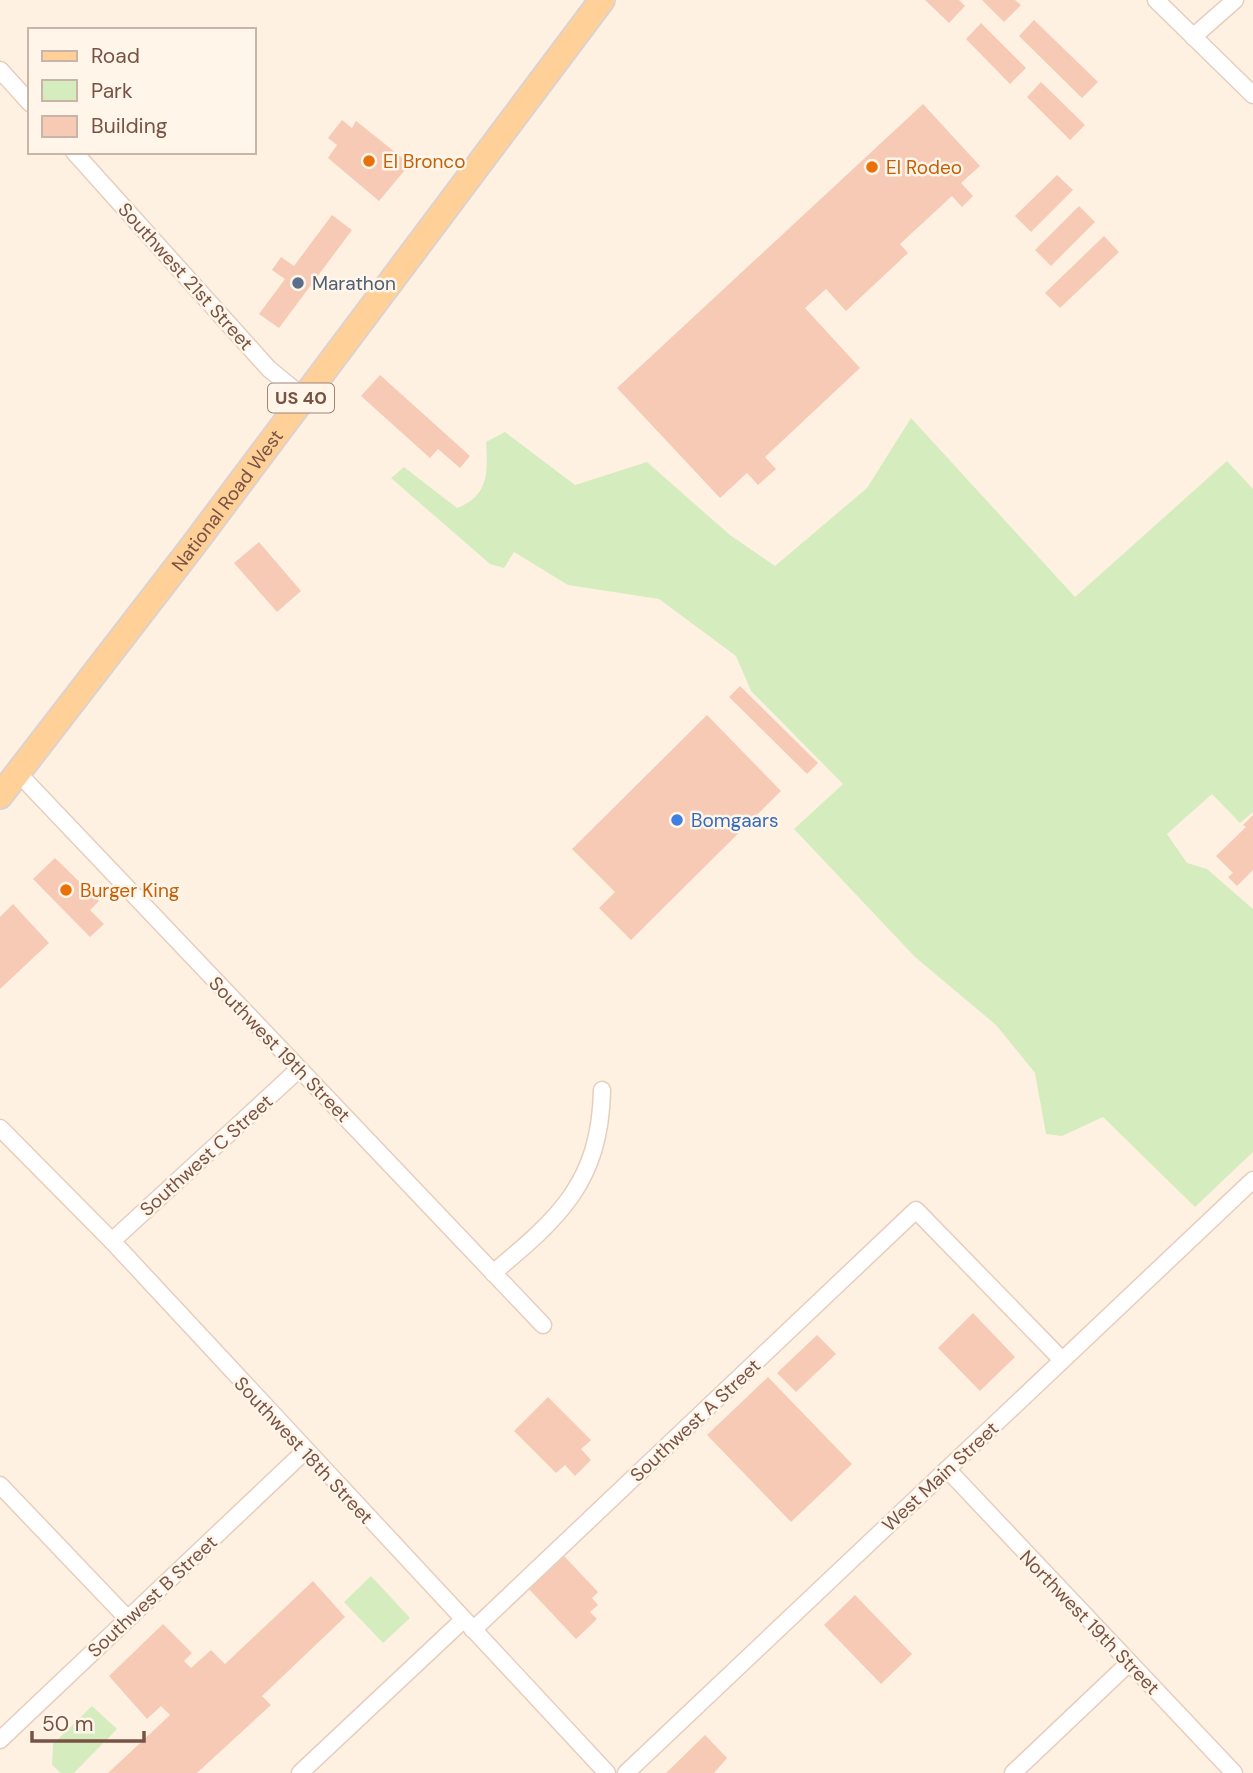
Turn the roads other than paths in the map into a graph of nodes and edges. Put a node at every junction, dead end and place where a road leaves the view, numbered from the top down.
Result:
1 (602, 0) edge
2 (1157, 0) edge
3 (1235, 0) edge
4 (1193, 37) junction
5 (0, 70) edge
6 (1253, 95) edge
7 (28, 101) edge
8 (76, 154) edge
9 (302, 396) junction
10 (18, 772) junction
11 (0, 796) edge
12 (299, 1069) junction
13 (602, 1090) dead end
14 (0, 1128) edge
15 (1253, 1180) edge
16 (112, 1241) junction
17 (493, 1273) junction
18 (543, 1325) dead end
19 (1062, 1360) junction
20 (305, 1451) junction
21 (947, 1469) junction
22 (0, 1485) edge
23 (128, 1619) junction
24 (468, 1625) junction
25 (1129, 1663) junction
26 (0, 1740) edge
27 (300, 1773) edge
28 (607, 1773) edge
29 (626, 1773) edge
30 (1013, 1773) edge
31 (1234, 1773) edge

1 - 9 main road, National Road West / US 40
2 - 4 street
3 - 4 street
4 - 6 street
5 - 7 street
8 - 9 street, Southwest 21st Street
9 - 10 main road, National Road West / US 40
10 - 11 main road, National Road West / US 40
10 - 12 street, Southwest 19th Street
12 - 16 street, Southwest C Street
12 - 17 street, Southwest 19th Street
13 - 17 street
14 - 16 street, Southwest 18th Street
15 - 19 street, West Main Street
16 - 20 street, Southwest 18th Street
17 - 18 street, Southwest 19th Street
19 - 21 street, West Main Street
19 - 24 street, Southwest A Street
20 - 23 street, Southwest B Street
20 - 24 street, Southwest 18th Street
21 - 25 street, Northwest 19th Street
21 - 29 street, West Main Street
22 - 23 street
23 - 26 street, Southwest B Street
24 - 27 street, Southwest A Street
24 - 28 street, Southwest 18th Street
25 - 30 street
25 - 31 street, Northwest 19th Street

